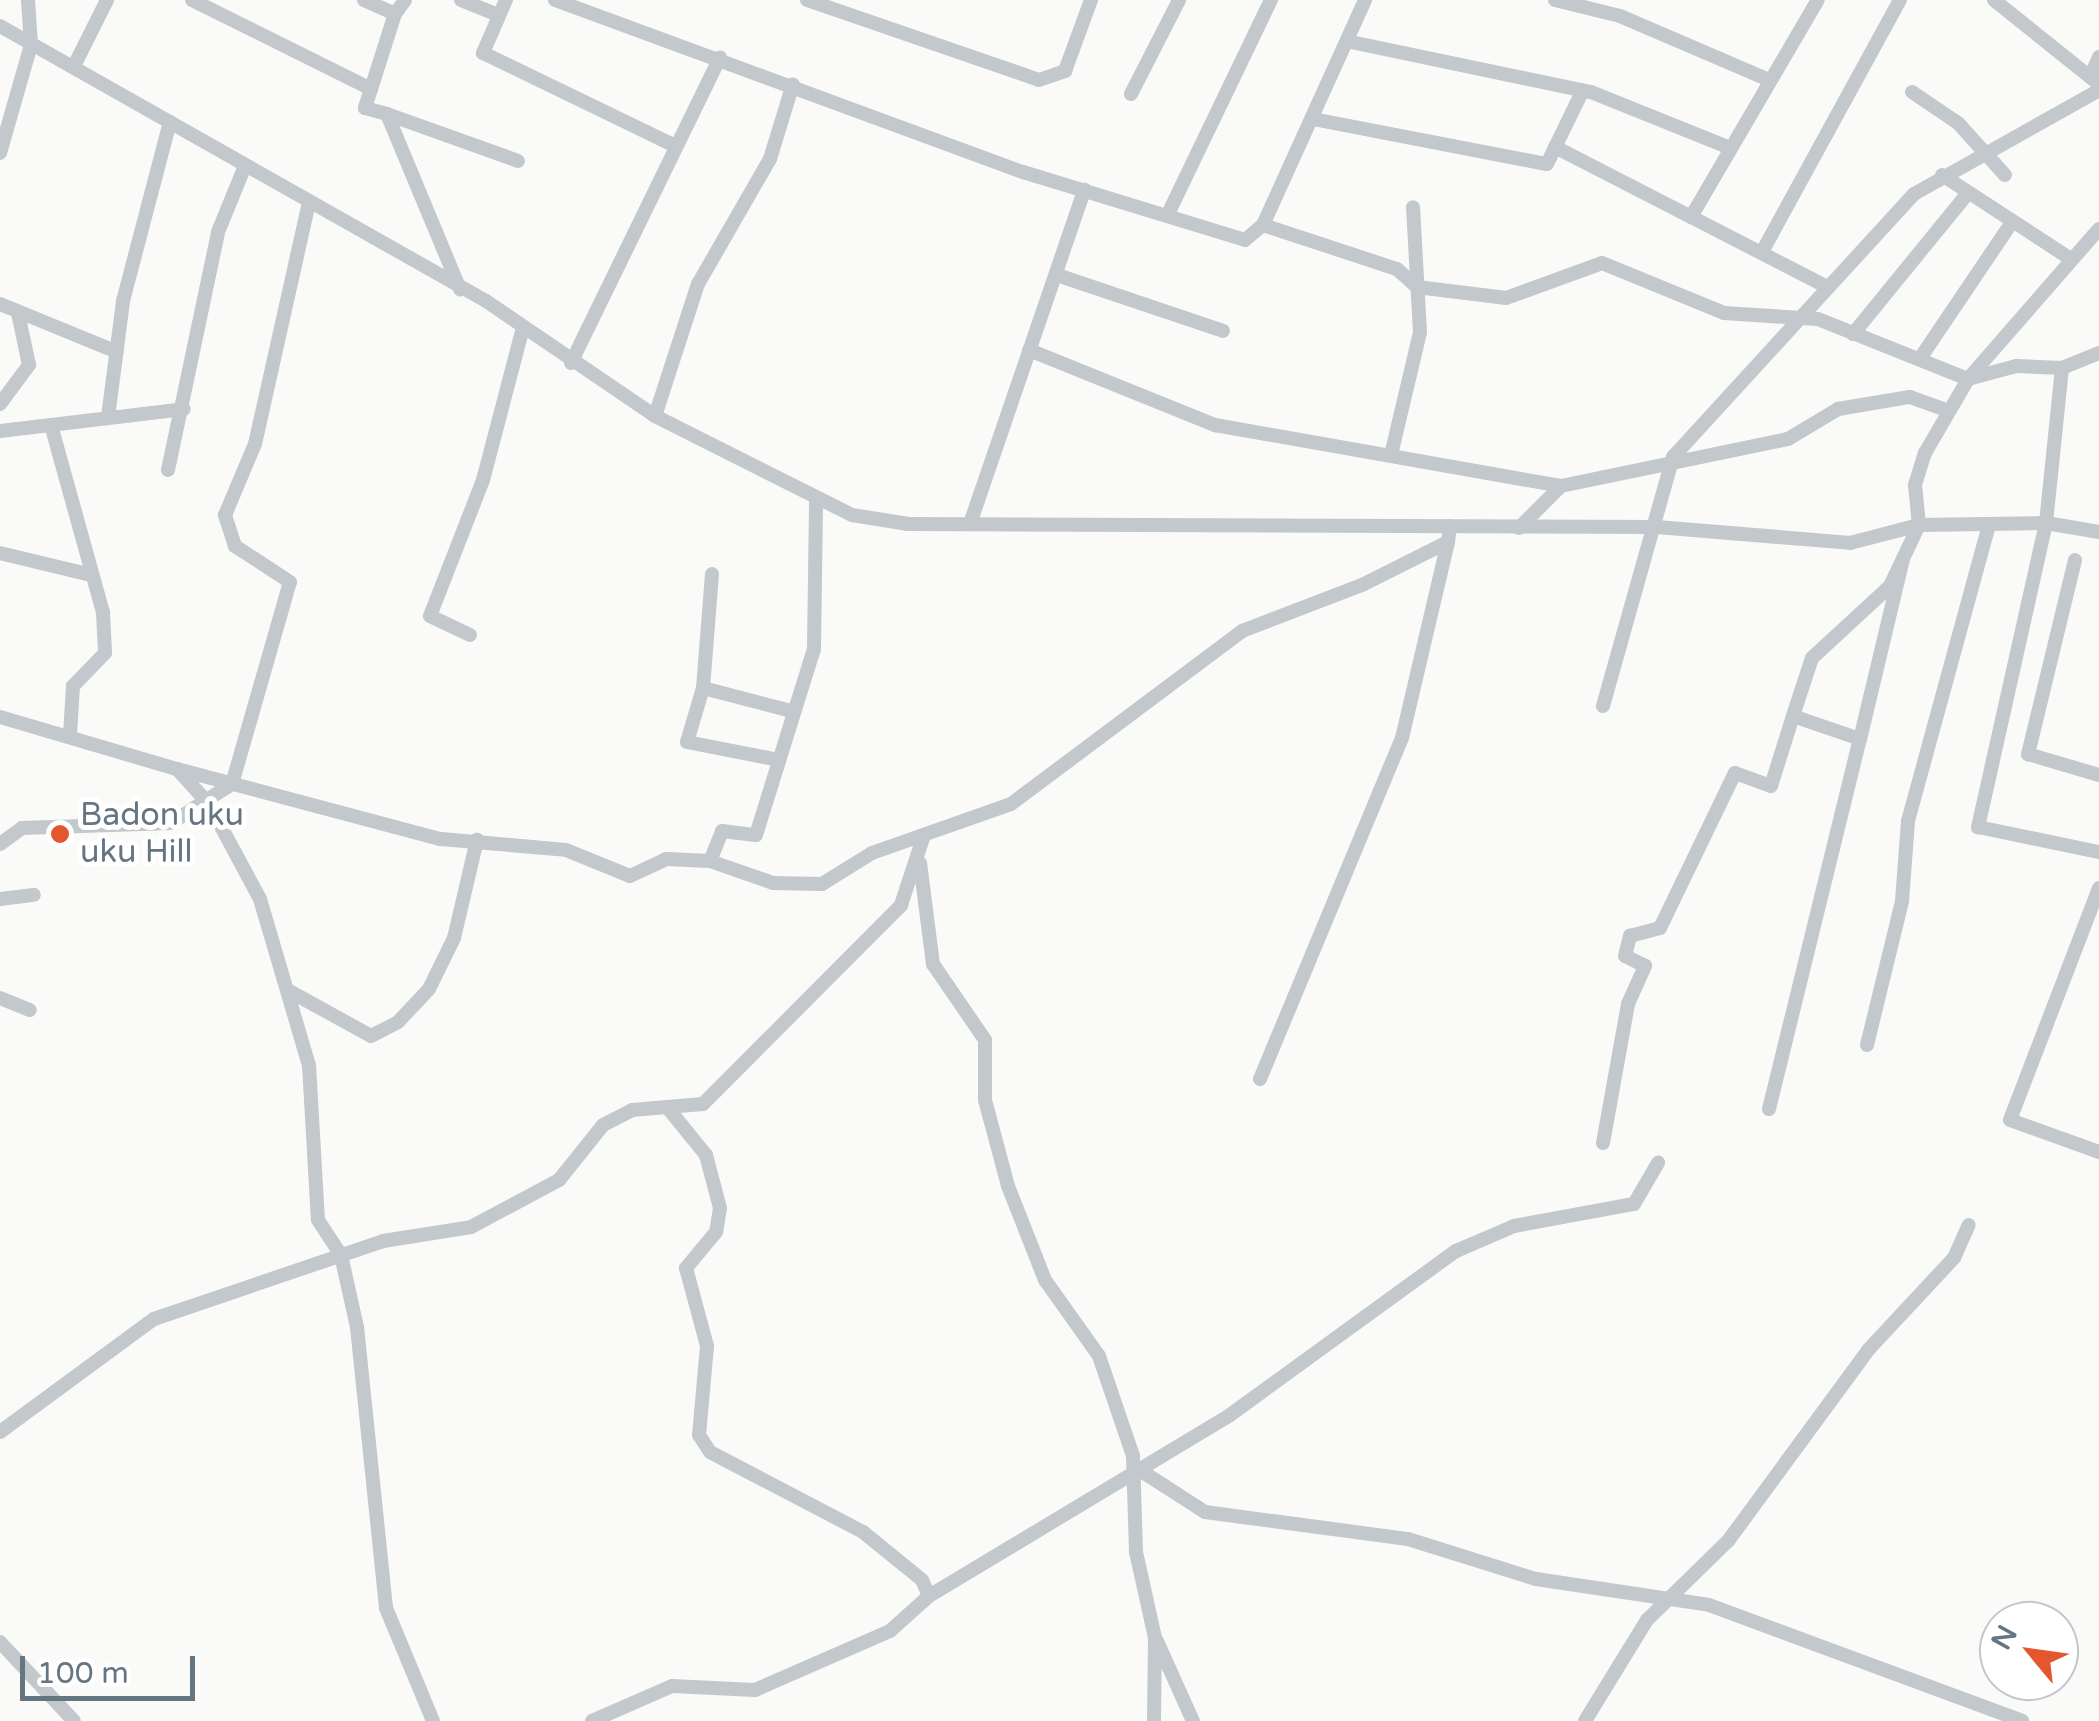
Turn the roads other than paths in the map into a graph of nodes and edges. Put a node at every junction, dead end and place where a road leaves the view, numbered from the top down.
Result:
1 (28, 0) edge
2 (106, 0) edge
3 (192, 0) edge
4 (364, 0) edge
5 (405, 0) edge
6 (461, 0) edge
7 (506, 0) edge
8 (555, 0) edge
9 (806, 0) edge
10 (1091, 0) edge
11 (1179, 0) edge
12 (1271, 0) edge
13 (1366, 0) edge
14 (1555, 0) edge
15 (1818, 0) edge
16 (1900, 0) edge
17 (1994, 0) edge
18 (395, 14) junction
19 (498, 15) junction
20 (0, 26) edge
21 (1351, 42) junction
22 (31, 45) junction
23 (720, 57) junction
24 (2099, 57) edge
25 (75, 64) junction
26 (1769, 80) junction
27 (2096, 83) edge
28 (794, 84) junction
29 (372, 89) junction
30 (1583, 90) junction
31 (1912, 92) dead end
32 (1130, 94) dead end
33 (387, 114) junction
34 (1313, 118) junction
35 (170, 122) junction
36 (673, 145) junction
37 (1725, 146) junction
38 (1555, 147) junction
39 (1981, 150) junction
40 (0, 153) edge
41 (518, 161) dead end
42 (245, 166) junction
43 (1942, 175) junction
44 (2005, 175) dead end
45 (1084, 190) junction
46 (1967, 194) junction
47 (308, 206) junction
48 (1413, 207) dead end
49 (1167, 216) junction
50 (1691, 217) junction
51 (2012, 222) junction
52 (1263, 224) junction
53 (2099, 229) edge
54 (1762, 252) junction
55 (2071, 259) junction
56 (1060, 276) junction
57 (1825, 286) junction
58 (1419, 287) junction
59 (460, 289) junction
60 (0, 304) edge
61 (18, 312) junction
62 (1805, 320) junction
63 (523, 328) junction
64 (1223, 331) dead end
65 (1853, 334) junction
66 (1029, 350) junction
67 (116, 352) junction
68 (2099, 353) edge
69 (1921, 358) junction
70 (570, 363) junction
71 (2062, 368) junction
72 (1968, 380) junction
73 (0, 404) edge
74 (184, 409) junction
75 (1949, 411) junction
76 (655, 416) junction
77 (108, 417) junction
78 (51, 424) junction
79 (0, 431) edge
80 (1391, 454) junction
81 (1673, 457) junction
82 (168, 470) dead end
83 (1561, 486) junction
84 (816, 503) junction
85 (972, 518) junction
86 (2046, 523) junction
87 (1918, 525) junction
88 (1989, 525) junction
89 (1657, 527) junction
90 (1518, 528) junction
91 (2099, 532) edge
92 (1449, 534) junction
93 (0, 553) edge
94 (1904, 559) junction
95 (2075, 560) dead end
96 (86, 574) junction
97 (712, 574) dead end
98 (470, 634) dead end
99 (703, 688) junction
100 (1604, 706) dead end
101 (791, 711) junction
102 (1793, 716) junction
103 (0, 718) edge
104 (70, 735) junction
105 (1860, 739) junction
106 (779, 760) junction
107 (177, 770) junction
108 (2099, 775) edge
109 (232, 784) junction
110 (209, 804) junction
111 (924, 835) junction
112 (477, 840) junction
113 (0, 844) edge
114 (2099, 852) edge
115 (710, 862) junction
116 (920, 862) junction
117 (2099, 888) edge
118 (34, 896) dead end
119 (0, 899) edge
120 (290, 991) junction
121 (0, 998) edge
122 (30, 1010) dead end
123 (1867, 1045) dead end
124 (1260, 1079) dead end
125 (667, 1108) junction
126 (1770, 1109) dead end
127 (1603, 1143) dead end
128 (2099, 1152) edge
129 (1658, 1163) dead end
130 (1969, 1225) dead end
131 (341, 1255) junction
132 (0, 1432) edge
133 (1135, 1466) junction
134 (928, 1596) junction
135 (1668, 1600) junction
136 (1155, 1638) junction
137 (0, 1642) edge
138 (74, 1721) edge
139 (433, 1721) edge
140 (592, 1721) edge
141 (1154, 1721) edge
142 (1193, 1721) edge
143 (1585, 1721) edge
144 (2022, 1721) edge

1 - 22 street
2 - 25 street
3 - 29 street
4 - 18 street
5 - 18 street
6 - 19 street
7 - 19 street
8 - 23 street
9 - 10 street
11 - 32 street
12 - 49 street
13 - 21 street
14 - 26 street
15 - 26 street
16 - 54 street
17 - 27 street
18 - 29 street
19 - 36 street
20 - 22 street
21 - 30 street
21 - 34 street
22 - 25 street
22 - 40 street
23 - 28 street
23 - 36 street
24 - 27 street
25 - 35 street
26 - 37 street
27 - 39 street
28 - 45 street
28 - 76 street
29 - 33 street
30 - 37 street
30 - 38 street
31 - 39 street
33 - 41 street
33 - 59 street
34 - 38 street
34 - 52 street
35 - 42 street
35 - 67 street
36 - 70 street
37 - 50 street
38 - 50 street
39 - 43 street
39 - 44 street
42 - 47 street
42 - 74 street
43 - 46 street
43 - 57 street
45 - 49 street
45 - 56 street
46 - 51 street
46 - 65 street
47 - 59 street
47 - 109 street
48 - 58 street
49 - 52 street
50 - 54 street
51 - 55 street
51 - 69 street
52 - 58 street
53 - 55 street
54 - 57 street
55 - 72 street
56 - 64 street
56 - 66 street
57 - 62 street
58 - 62 street
58 - 80 street
59 - 63 street
60 - 61 street
61 - 67 street
61 - 73 street
62 - 65 street
62 - 81 street
63 - 70 street
63 - 98 street
65 - 69 street
66 - 80 street
66 - 85 street
67 - 77 street
68 - 71 street
69 - 72 street
70 - 76 street
71 - 72 street
71 - 86 street
72 - 75 street
74 - 77 street
74 - 82 street
75 - 81 street
75 - 87 street
76 - 84 street
77 - 78 street
78 - 79 street
78 - 96 street
80 - 83 street
81 - 83 street
81 - 89 street
83 - 90 street
84 - 85 street
84 - 101 street
85 - 92 street
86 - 88 street
86 - 91 street
86 - 114 street
87 - 88 street
87 - 89 street
87 - 94 street
88 - 123 street
89 - 90 street
89 - 100 street
90 - 92 street
92 - 111 street
92 - 124 street
93 - 96 street
94 - 102 street
94 - 105 street
95 - 108 street
96 - 104 street
97 - 99 street
99 - 101 street
99 - 106 street
101 - 106 street
102 - 105 street
102 - 127 street
103 - 104 street
104 - 107 street
105 - 126 street
106 - 115 street
107 - 109 street
107 - 110 street
109 - 110 street
109 - 112 street
110 - 113 street
110 - 120 street
111 - 115 street
111 - 116 street
112 - 115 street
112 - 120 street
116 - 125 street
116 - 133 street
117 - 128 street
118 - 119 street
120 - 131 street
121 - 122 street
125 - 131 street
125 - 134 street
129 - 133 street
130 - 135 street
131 - 132 street
131 - 139 street
133 - 134 street
133 - 135 street
133 - 136 street
134 - 140 street
135 - 143 street
135 - 144 street
136 - 141 street
136 - 142 street
137 - 138 street

